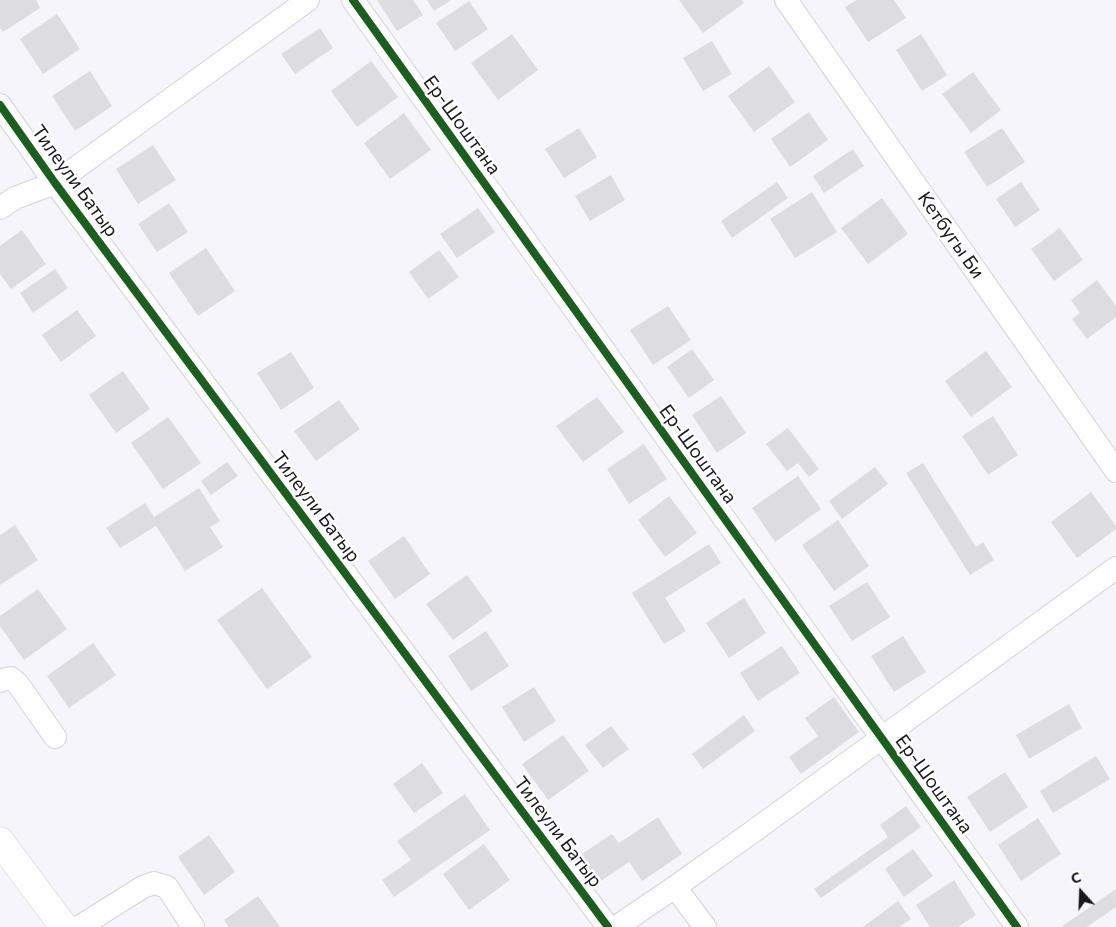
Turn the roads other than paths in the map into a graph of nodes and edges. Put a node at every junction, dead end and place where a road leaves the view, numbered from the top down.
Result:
1 (308, 0) edge
2 (353, 0) edge
3 (786, 0) edge
4 (0, 105) edge
5 (56, 183) junction
6 (0, 208) edge
7 (1116, 471) edge
8 (1116, 568) edge
9 (0, 681) edge
10 (54, 737) dead end
11 (881, 738) junction
12 (0, 841) edge
13 (675, 887) junction
14 (64, 927) edge
15 (79, 927) edge
16 (193, 927) edge
17 (608, 927) edge
18 (616, 927) edge
19 (705, 927) edge
20 (1017, 927) edge

1 - 5 street
2 - 11 street, Ер-Шоштана
3 - 7 street, Кетбугы Би
4 - 5 street, Тилеули Батыр
5 - 6 street
5 - 17 street, Тилеули Батыр
8 - 11 street
9 - 10 street
11 - 13 street
11 - 20 street, Ер-Шоштана
12 - 14 main road
13 - 18 street
13 - 19 street
15 - 16 street

